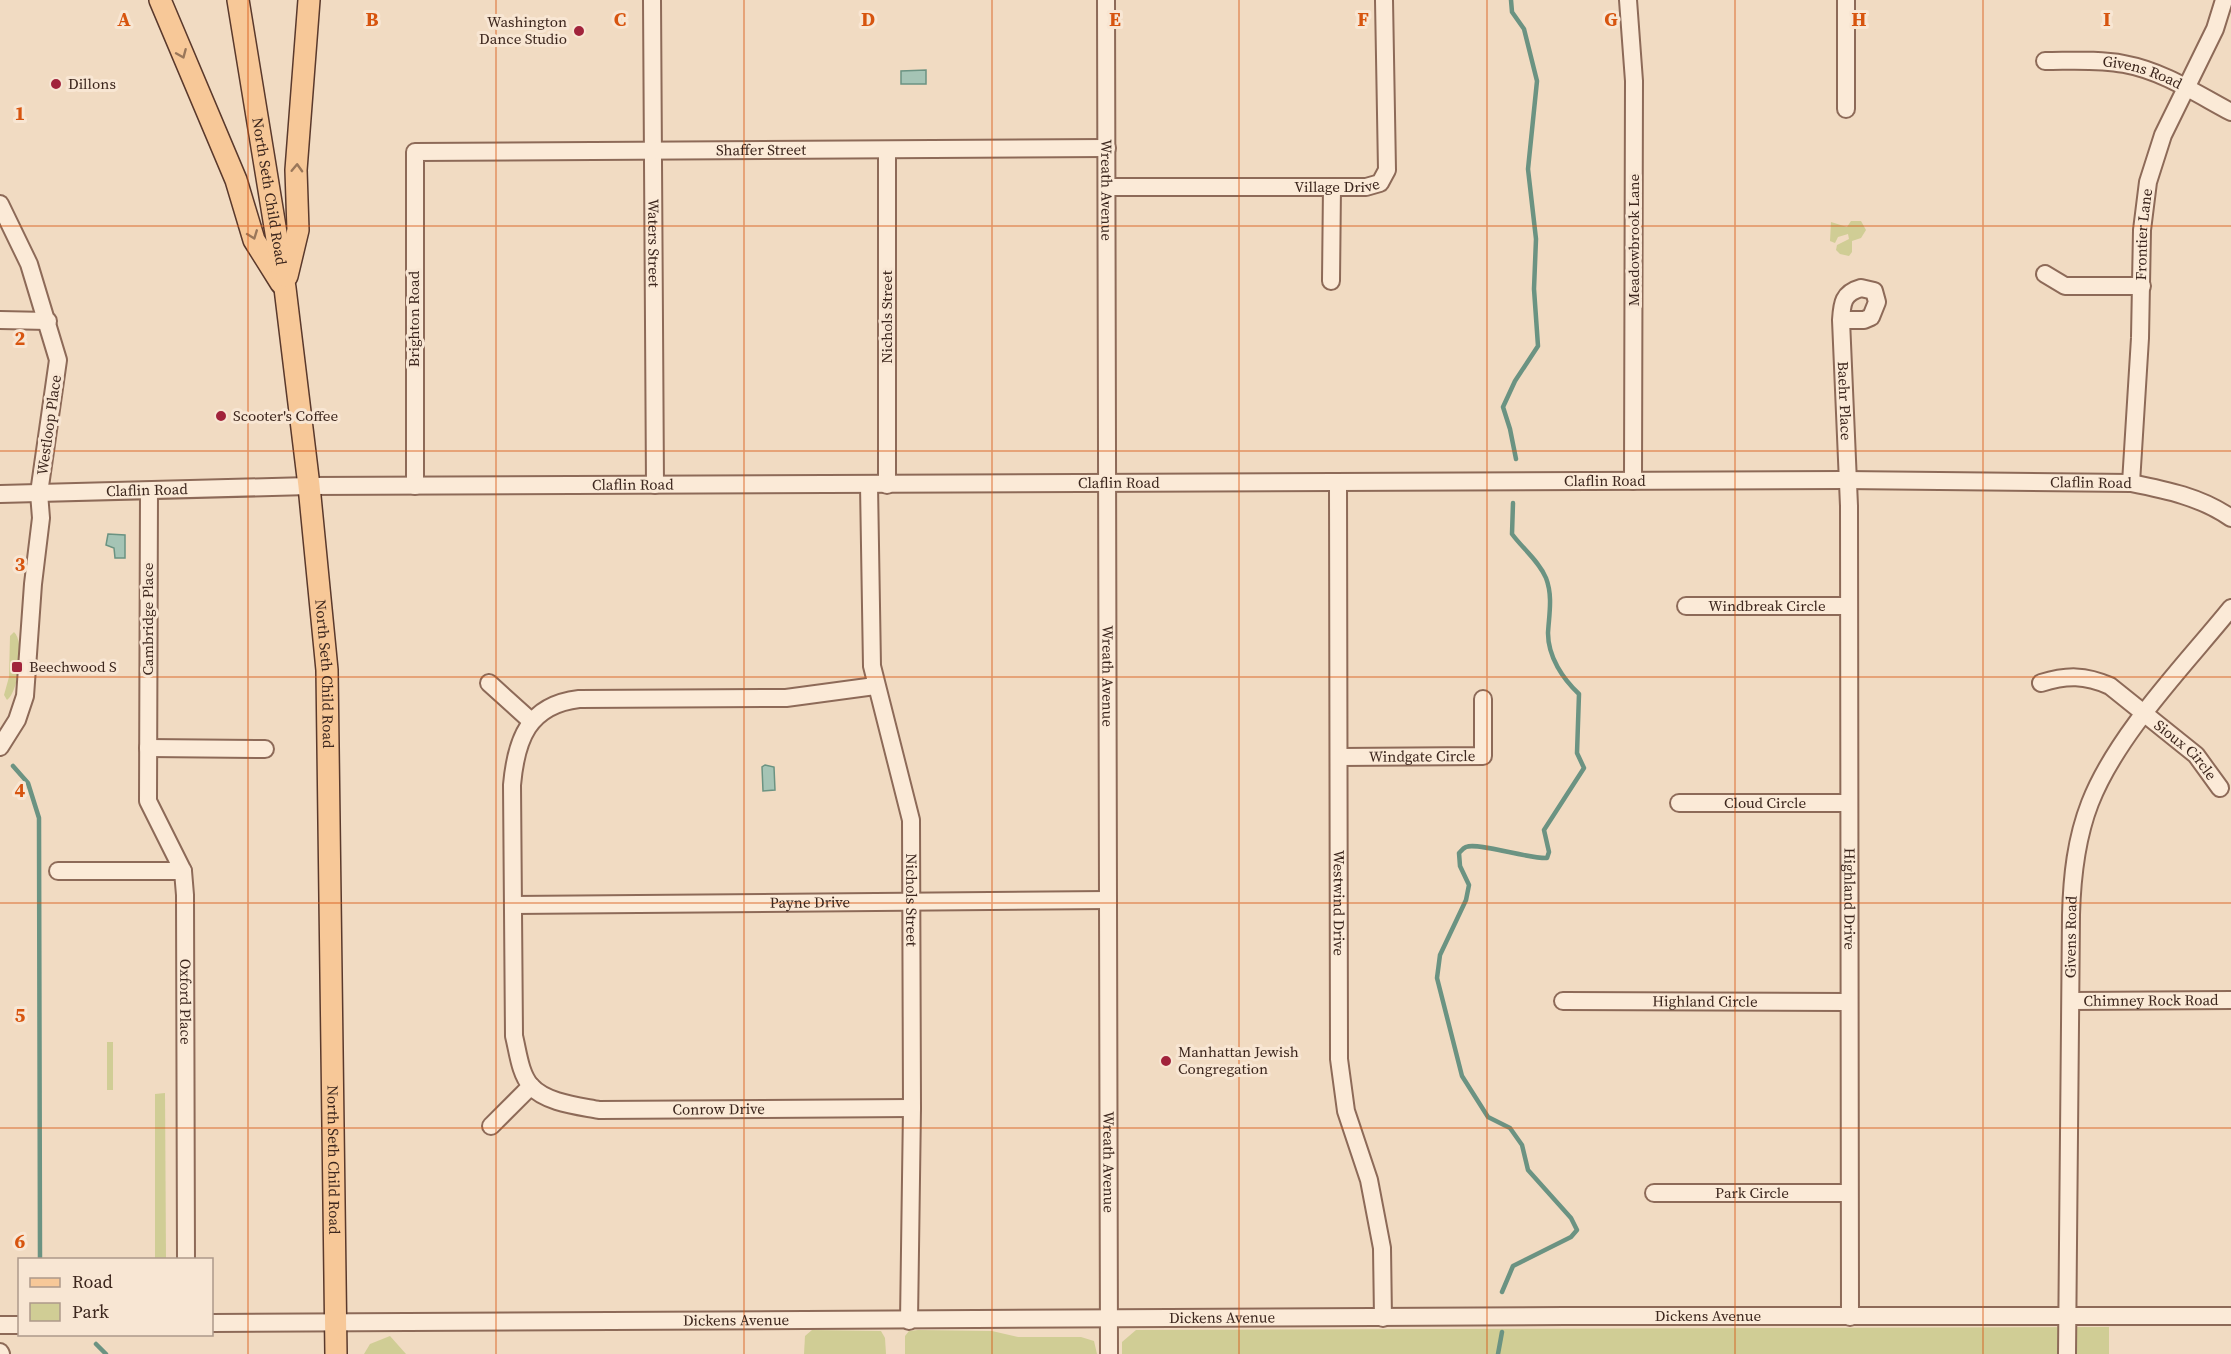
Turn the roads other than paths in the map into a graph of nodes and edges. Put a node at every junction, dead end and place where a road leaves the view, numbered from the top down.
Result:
1 (160, 0) edge
2 (238, 0) edge
3 (309, 0) edge
4 (652, 0) edge
5 (1106, 0) edge
6 (1384, 0) edge
7 (1628, 0) edge
8 (1846, 0) edge
9 (2224, 0) edge
10 (2045, 62) dead end
11 (2186, 88) junction
12 (1846, 109) dead end
13 (2231, 112) edge
14 (1107, 148) junction
15 (887, 150) junction
16 (653, 151) junction
17 (414, 152) joint
18 (1107, 187) junction
19 (1332, 187) junction
20 (0, 204) edge
21 (2045, 274) dead end
22 (1331, 281) dead end
23 (2142, 286) junction
24 (285, 288) junction
25 (0, 320) edge
26 (1841, 320) dead end
27 (48, 321) junction
28 (1845, 480) junction
29 (1633, 481) junction
30 (1338, 483) junction
31 (2130, 483) junction
32 (1107, 484) junction
33 (656, 485) junction
34 (868, 485) junction
35 (887, 485) junction
36 (309, 486) junction
37 (415, 486) junction
38 (149, 491) junction
39 (39, 493) junction
40 (0, 494) edge
41 (2231, 518) edge
42 (1686, 606) dead end
43 (1848, 606) junction
44 (2231, 608) edge
45 (489, 683) dead end
46 (2041, 683) dead end
47 (875, 686) junction
48 (1483, 699) dead end
49 (2144, 716) junction
50 (531, 721) junction
51 (0, 747) edge
52 (148, 748) junction
53 (265, 749) dead end
54 (1340, 758) junction
55 (2220, 788) dead end
56 (1679, 803) dead end
57 (1849, 803) junction
58 (58, 871) dead end
59 (183, 871) junction
60 (911, 900) junction
61 (1108, 900) junction
62 (513, 905) junction
63 (2071, 1000) junction
64 (2231, 1000) edge
65 (1563, 1002) dead end
66 (1849, 1002) junction
67 (531, 1086) junction
68 (912, 1108) junction
69 (491, 1126) dead end
70 (1654, 1193) dead end
71 (1849, 1193) junction
72 (186, 1258) edge
73 (2068, 1316) junction
74 (2231, 1316) edge
75 (1850, 1317) junction
76 (1383, 1318) junction
77 (1108, 1320) junction
78 (909, 1321) junction
79 (335, 1322) junction
80 (213, 1323) edge
81 (18, 1324) edge
82 (0, 1325) edge
83 (336, 1354) edge
84 (1109, 1354) edge
85 (2067, 1354) edge

1 -> 24 main road
2 - 24 main road, North Seth Child Road
24 -> 3 main road
4 - 16 street, Waters Street
5 - 14 street, Wreath Avenue
6 - 19 street, Village Drive
7 - 29 street, Meadowbrook Lane
8 - 12 street
9 - 11 street, Frontier Lane
10 - 11 street, Givens Road
11 - 13 street, Givens Road
11 - 23 street, Frontier Lane
14 - 15 street, Shaffer Street
14 - 18 street, Wreath Avenue
15 - 16 street, Shaffer Street
15 - 35 street, Nichols Street
16 - 17 street, Shaffer Street
16 - 33 street, Waters Street
17 - 37 street, Brighton Road
18 - 19 street, Village Drive
18 - 32 street, Wreath Avenue
19 - 22 street
20 - 27 street, Westloop Place
21 - 23 street
23 - 31 street, Frontier Lane
24 - 36 main road, North Seth Child Road
25 - 27 street
26 - 28 street, Baehr Place
27 - 39 street, Westloop Place
28 - 29 street, Claflin Road
28 - 31 street, Claflin Road
28 - 43 street, Highland Drive
29 - 30 street, Claflin Road
30 - 32 street, Claflin Road
30 - 54 street, Westwind Drive
31 - 41 street, Claflin Road
32 - 35 street, Claflin Road
32 - 61 street, Wreath Avenue
33 - 34 street, Claflin Road
33 - 37 street, Claflin Road
34 - 35 street, Claflin Road
34 - 47 street, Nichols Street
36 - 37 street, Claflin Road
36 - 38 street, Claflin Road
36 - 79 main road, North Seth Child Road
38 - 39 street, Claflin Road
38 - 52 street, Cambridge Place
39 - 40 street, Claflin Road
39 - 51 street, Westloop Place
42 - 43 street, Windbreak Circle
43 - 57 street, Highland Drive
44 - 49 street, Givens Road
45 - 50 street
46 - 49 street, Sioux Circle
47 - 50 street
47 - 60 street, Nichols Street
48 - 54 street, Windgate Circle
49 - 55 street, Sioux Circle
49 - 63 street, Givens Road
50 - 62 street
52 - 53 street
52 - 59 street, Cambridge Place
54 - 76 street, Westwind Drive
56 - 57 street, Cloud Circle
57 - 66 street, Highland Drive
58 - 59 street
59 - 72 street, Oxford Place
60 - 61 street, Payne Drive
60 - 62 street, Payne Drive
60 - 68 street, Nichols Street
61 - 77 street, Wreath Avenue
62 - 67 street
63 - 64 street, Chimney Rock Road
63 - 73 street, Givens Road
65 - 66 street, Highland Circle
66 - 71 street, Highland Drive
67 - 68 street, Conrow Drive
67 - 69 street
68 - 78 street, Nichols Street
70 - 71 street, Park Circle
71 - 75 street, Highland Drive
73 - 74 street, Dickens Avenue
73 - 75 street, Dickens Avenue
73 - 85 street, Givens Road
75 - 76 street, Dickens Avenue
76 - 77 street, Dickens Avenue
77 - 78 street, Dickens Avenue
77 - 84 street, Wreath Avenue
78 - 79 street, Dickens Avenue
79 - 80 street, Dickens Avenue
79 - 83 main road, North Seth Child Road
81 - 82 street

